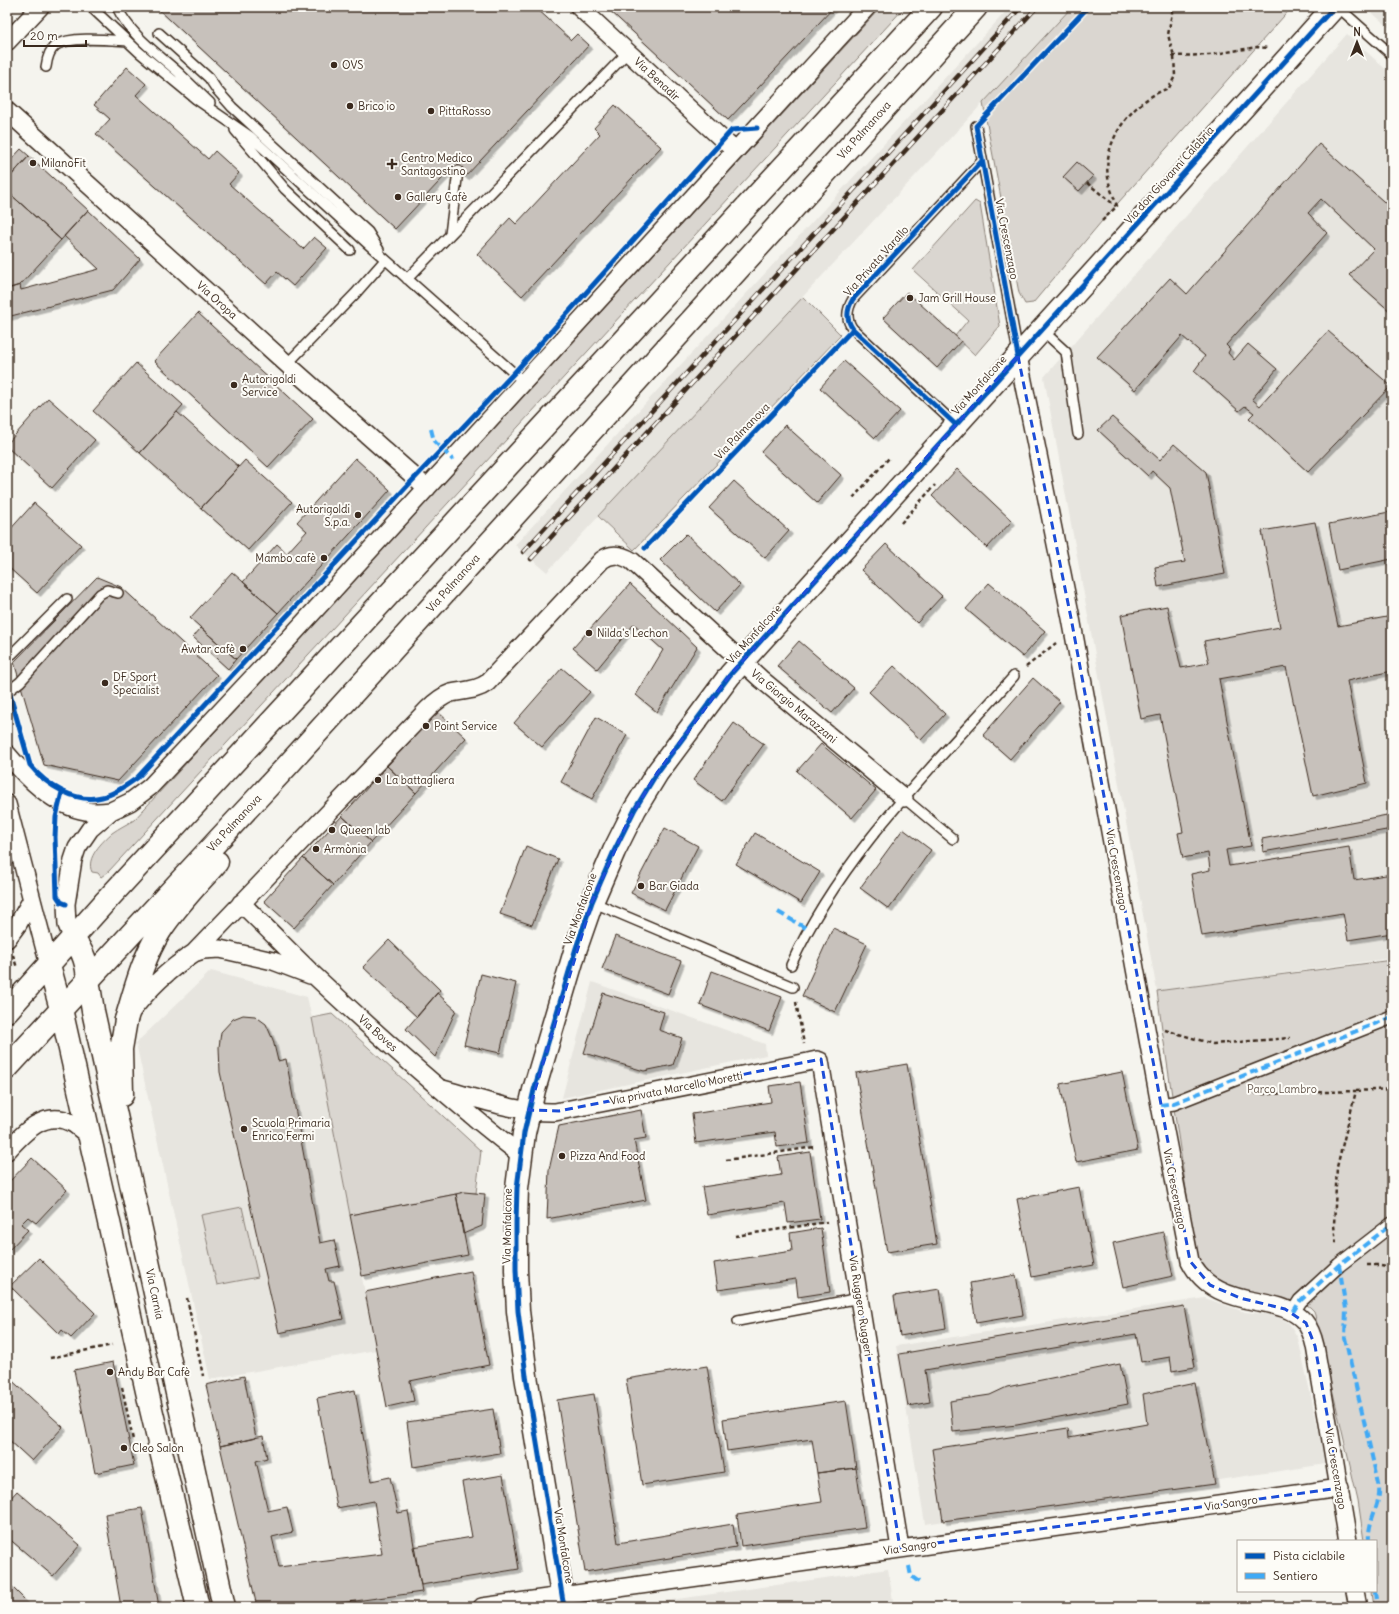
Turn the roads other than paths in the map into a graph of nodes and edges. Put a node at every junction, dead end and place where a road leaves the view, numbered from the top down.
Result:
1 (40, 7) edge
2 (91, 7) edge
3 (117, 7) edge
4 (579, 7) edge
5 (867, 7) edge
6 (931, 7) edge
7 (976, 7) edge
8 (1334, 7) edge
9 (1338, 7) edge
10 (159, 33) dead end
11 (127, 41) junction
12 (7, 42) edge
13 (628, 52) junction
14 (1392, 55) edge
15 (46, 67) dead end
16 (7, 111) edge
17 (226, 119) junction
18 (976, 126) dead end
19 (735, 151) junction
20 (982, 161) junction
21 (458, 170) dead end
22 (450, 234) junction
23 (350, 250) dead end
24 (386, 260) junction
25 (407, 279) junction
26 (1042, 330) junction
27 (1018, 356) junction
28 (287, 364) junction
29 (524, 382) junction
30 (956, 425) junction
31 (1078, 434) dead end
32 (427, 488) junction
33 (118, 593) dead end
34 (67, 599) dead end
35 (7, 656) edge
36 (742, 662) junction
37 (1014, 676) road end
38 (7, 692) edge
39 (7, 754) edge
40 (287, 766) junction
41 (904, 798) junction
42 (7, 804) edge
43 (111, 811) junction
44 (953, 839) dead end
45 (31, 901) junction
46 (592, 902) junction
47 (241, 904) junction
48 (7, 939) edge
49 (73, 939) junction
50 (194, 953) junction
51 (49, 966) junction
52 (791, 966) dead end
53 (317, 978) junction
54 (88, 980) junction
55 (793, 987) road end
56 (60, 1009) junction
57 (7, 1011) edge
58 (1392, 1017) edge
59 (126, 1020) junction
60 (822, 1063) joint
61 (7, 1068) edge
62 (439, 1088) junction
63 (1160, 1105) junction
64 (529, 1110) junction
65 (89, 1136) junction
66 (7, 1151) edge
67 (124, 1154) junction
68 (521, 1155) junction
69 (1392, 1224) edge
70 (860, 1298) junction
71 (1293, 1312) junction
72 (738, 1321) dead end
73 (1340, 1488) junction
74 (1348, 1540) edge
75 (900, 1548) junction
76 (1355, 1592) edge
77 (563, 1601) edge
78 (198, 1607) edge
79 (224, 1607) edge
80 (482, 1607) edge
81 (1358, 1607) edge

1 - 12 street
2 - 11 lane
3 - 17 lane
4 - 13 street, Via Benadir
5 - 19 street
6 - 49 main road
7 - 40 main road, Via Palmanova
8 - 26 main road, Via don Giovanni Calabria
9 - 14 lane
10 - 24 lane
11 - 15 lane
11 - 17 lane
13 - 19 street, Via Benadir
13 - 22 lane
16 - 28 street, Via Oropa
17 - 23 lane
17 - 24 lane
18 - 20 lane, Via Crescenzago
19 - 29 street
20 - 27 lane, Via Crescenzago
20 - 30 lane, Via Privata Varallo
21 - 22 lane
22 - 25 lane
24 - 25 lane
24 - 28 lane
25 - 29 lane
26 - 27 main road, Via don Giovanni Calabria
26 - 31 lane
27 - 30 main road, Via Monfalcone
27 - 63 street, Via Crescenzago
28 - 32 street, Via Oropa
29 - 32 street
30 - 36 main road, Via Monfalcone
32 - 43 street
33 - 38 lane
34 - 35 lane
36 - 41 street, Via Giorgio Marazzani
36 - 46 main road, Via Monfalcone
36 - 47 street, Via Giorgio Marazzani
37 - 41 lane
39 - 43 street
40 - 54 main road, Via Palmanova
40 - 59 main road
41 - 44 lane, Via Giorgio Marazzani
41 - 52 lane
42 - 45 street
43 - 49 street
45 - 48 street
45 - 51 street
46 - 55 lane
46 - 64 main road, Via Monfalcone
47 - 50 street
47 - 53 street, Via Boves
49 - 51 main road
49 - 54 main road
50 - 53 street, Via Boves
50 - 59 street
51 - 56 main road
51 - 57 main road
53 - 62 street, Via Boves
54 - 56 main road, Via Palmanova
54 - 67 main road, Via Carnia
56 - 61 main road, Via Palmanova
56 - 65 main road
58 - 63 street
59 - 67 main road
60 - 64 street, Via privata Marcello Moretti
60 - 70 street, Via Ruggero Ruggeri
62 - 64 street, Via Boves
62 - 68 street, Via Boves
63 - 71 street, Via Crescenzago
64 - 68 main road, Via Monfalcone
65 - 66 street
65 - 78 main road
67 - 79 main road, Via Carnia
68 - 77 main road, Via Monfalcone
69 - 71 street
70 - 72 lane
70 - 75 street, Via Ruggero Ruggeri
71 - 73 street, Via Crescenzago
73 - 74 street, Via Crescenzago
73 - 75 street, Via Sangro
75 - 77 street, Via Sangro
76 - 81 street
77 - 80 street, Via Sangro

